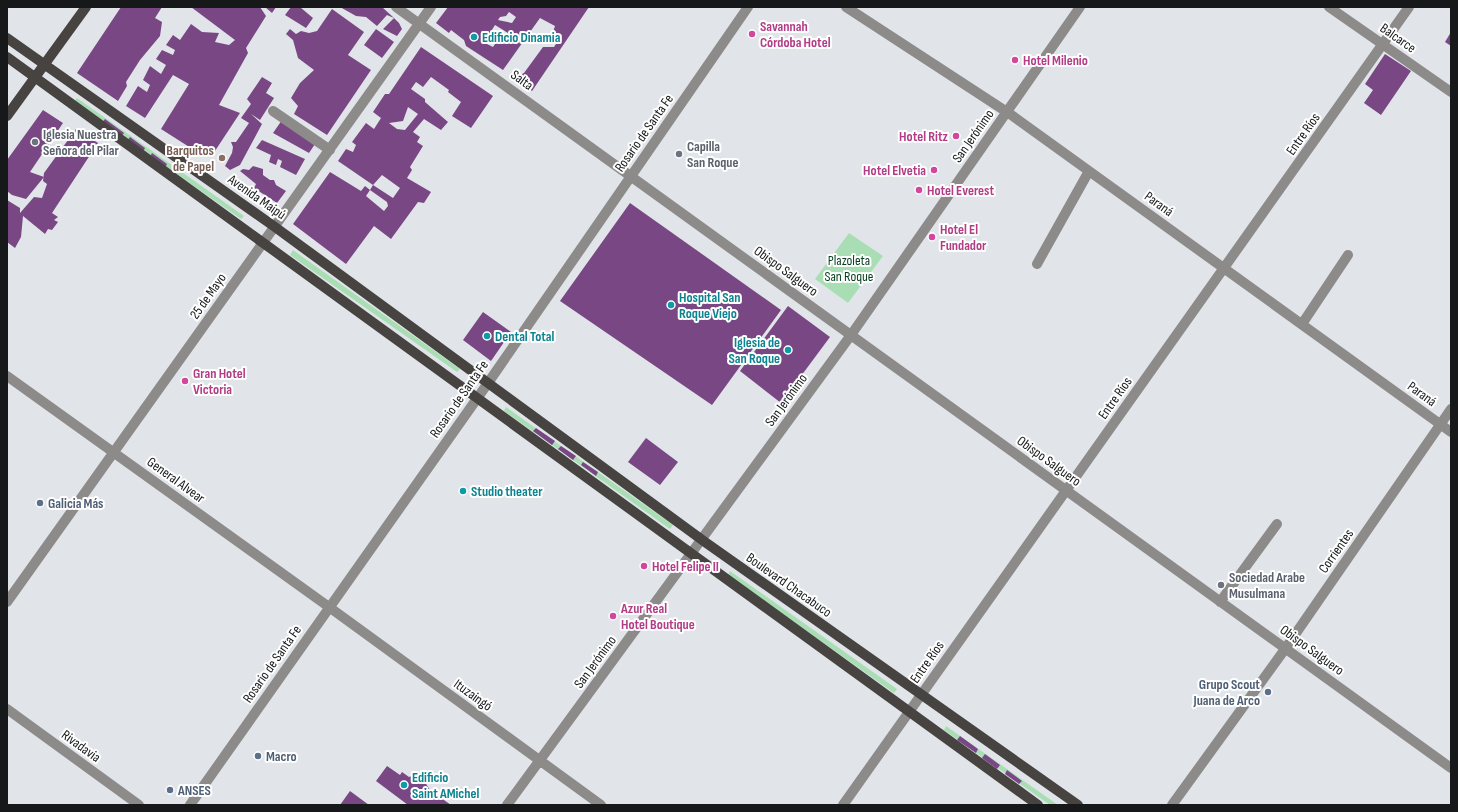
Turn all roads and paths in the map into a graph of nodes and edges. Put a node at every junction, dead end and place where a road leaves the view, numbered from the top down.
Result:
1 (86, 7) edge
2 (396, 7) edge
3 (431, 7) edge
4 (748, 7) edge
5 (846, 7) edge
6 (1080, 7) edge
7 (1329, 7) edge
8 (1409, 7) edge
9 (419, 24) junction
10 (7, 38) edge
11 (1383, 45) junction
12 (7, 57) edge
13 (43, 64) junction
14 (34, 77) junction
15 (1451, 92) edge
16 (273, 111) dead end
17 (1006, 112) junction
18 (7, 116) edge
19 (330, 150) junction
20 (1088, 171) junction
21 (632, 175) junction
22 (275, 227) junction
23 (264, 242) junction
24 (1348, 255) dead end
25 (1037, 264) dead end
26 (1224, 268) junction
27 (1302, 324) junction
28 (851, 335) junction
29 (7, 376) edge
30 (488, 383) junction
31 (477, 398) junction
32 (1451, 409) edge
33 (1440, 424) junction
34 (1451, 432) edge
35 (114, 452) junction
36 (1066, 491) junction
37 (1276, 524) dead end
38 (702, 540) junction
39 (691, 555) junction
40 (7, 602) edge
41 (1220, 602) junction
42 (329, 607) junction
43 (1285, 649) junction
44 (920, 696) junction
45 (7, 709) edge
46 (909, 712) junction
47 (540, 761) junction
48 (1451, 768) edge
49 (138, 805) edge
50 (190, 805) edge
51 (507, 805) edge
52 (601, 805) edge
53 (842, 805) edge
54 (1038, 805) edge
55 (1078, 805) edge
56 (1172, 805) edge

1 - 13 main road
2 - 9 street, Salta
3 - 9 street, 25 de Mayo
4 - 21 street, Rosario de Santa Fe
5 - 17 street, Paraná
6 - 17 street, San Jerónimo
7 - 11 street, Balcarce
8 - 11 street, Entre Ríos
9 - 19 street, 25 de Mayo
9 - 21 street, Salta
10 - 13 main road, Avenida Maipú
11 - 15 street, Balcarce
11 - 26 street, Entre Ríos
12 - 14 main road
13 - 14 main road
13 - 22 main road, Avenida Maipú
14 - 18 main road
14 - 23 main road
16 - 19 street
17 - 20 street, Paraná
17 - 28 street, San Jerónimo
19 - 22 street, 25 de Mayo
20 - 25 street
20 - 26 street, Paraná
21 - 28 street, Obispo Salguero
21 - 30 street, Rosario de Santa Fe
22 - 23 street, 25 de Mayo
22 - 30 main road, Avenida Maipú
23 - 31 main road
23 - 35 street, 25 de Mayo
24 - 27 street
26 - 27 street, Paraná
26 - 36 street, Entre Ríos
27 - 33 street, Paraná
28 - 36 street, Obispo Salguero
28 - 38 street, San Jerónimo
29 - 35 street, General Alvear
30 - 31 street, Rosario de Santa Fe
30 - 38 main road, Boulevard Chacabuco
31 - 39 main road
31 - 42 street, Rosario de Santa Fe
32 - 33 street, Corrientes
33 - 34 street, Paraná
33 - 43 street, Corrientes
35 - 40 street, 25 de Mayo
35 - 42 street, General Alvear
36 - 41 street, Obispo Salguero
36 - 44 street, Entre Ríos
37 - 41 street
38 - 39 street, San Jerónimo
38 - 44 main road, Boulevard Chacabuco
39 - 46 main road
39 - 47 street, San Jerónimo
41 - 43 street, Obispo Salguero
42 - 47 street, Ituzaingó
42 - 50 street, Rosario de Santa Fe
43 - 48 street, Obispo Salguero
43 - 56 street, Corrientes
44 - 46 street, Entre Ríos
44 - 55 main road, Boulevard Chacabuco
45 - 49 street, Rivadavia
46 - 53 street, Entre Ríos
46 - 54 main road
47 - 51 street, San Jerónimo
47 - 52 street, Ituzaingó

